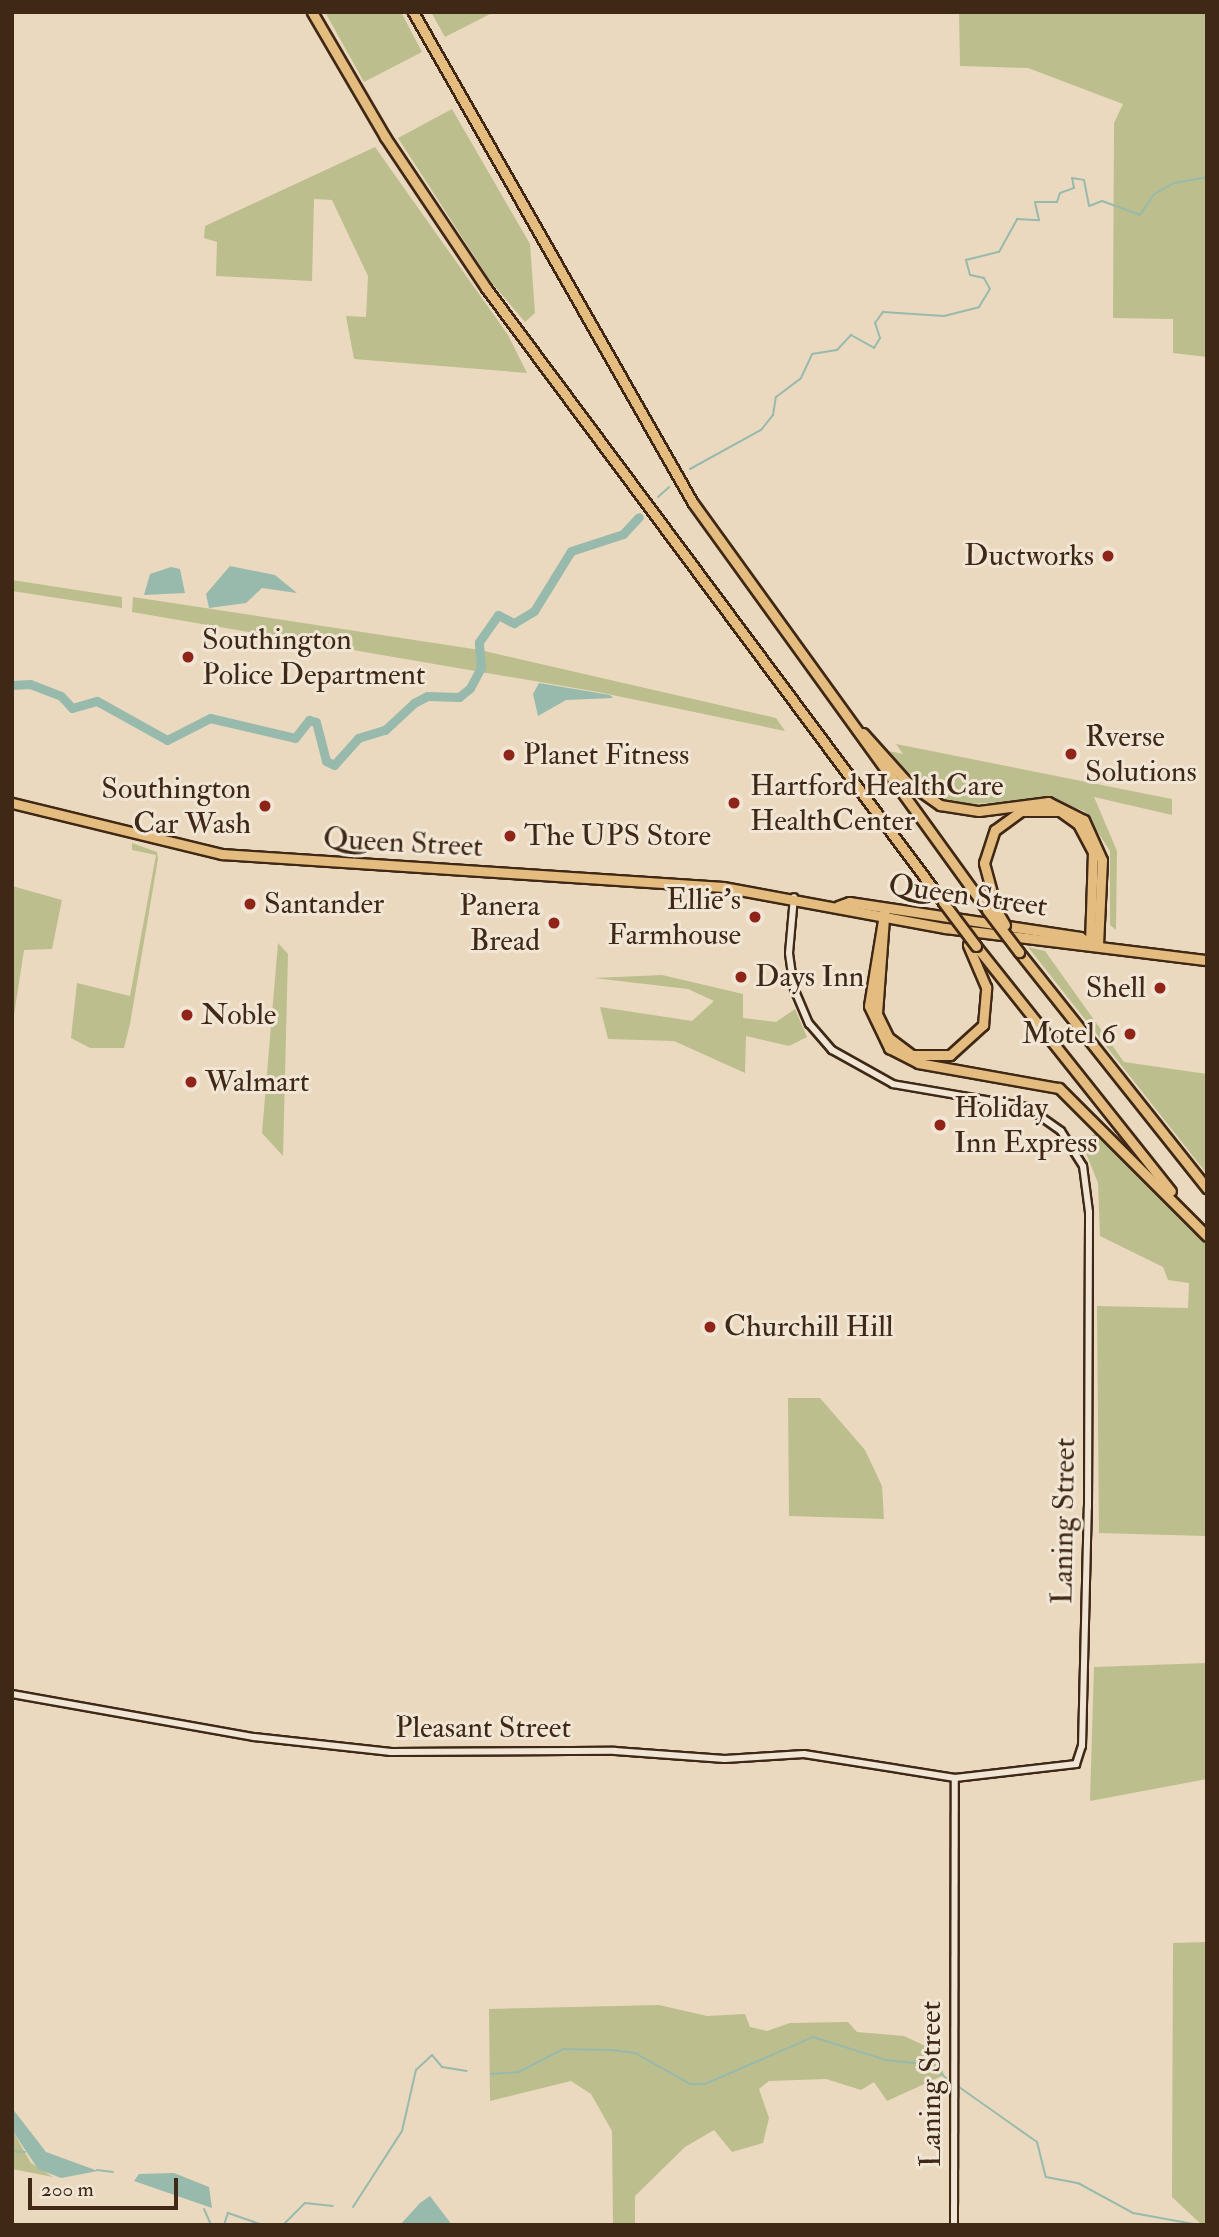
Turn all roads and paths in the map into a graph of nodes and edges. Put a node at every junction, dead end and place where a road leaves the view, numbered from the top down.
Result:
1 (312, 12) edge
2 (413, 12) edge
3 (855, 727) junction
4 (12, 803) edge
5 (794, 897) junction
6 (992, 910) junction
7 (885, 913) junction
8 (1094, 944) junction
9 (972, 946) junction
10 (1207, 960) edge
11 (1207, 1188) edge
12 (1207, 1229) edge
13 (1207, 1236) edge
14 (12, 1693) edge
15 (955, 1778) junction
16 (954, 2225) edge

1 - 9 highway, bridge
2 - 3 highway
3 - 6 highway
3 - 8 highway
4 - 5 highway, Queen Street
5 - 7 highway, Queen Street
5 - 15 street, Laning Street
6 - 8 highway
6 - 11 highway, bridge
7 - 8 highway, Queen Street
7 - 9 highway
7 - 13 highway
8 - 10 highway, Queen Street
9 - 12 highway
14 - 15 street, Pleasant Street
15 - 16 street, Laning Street

